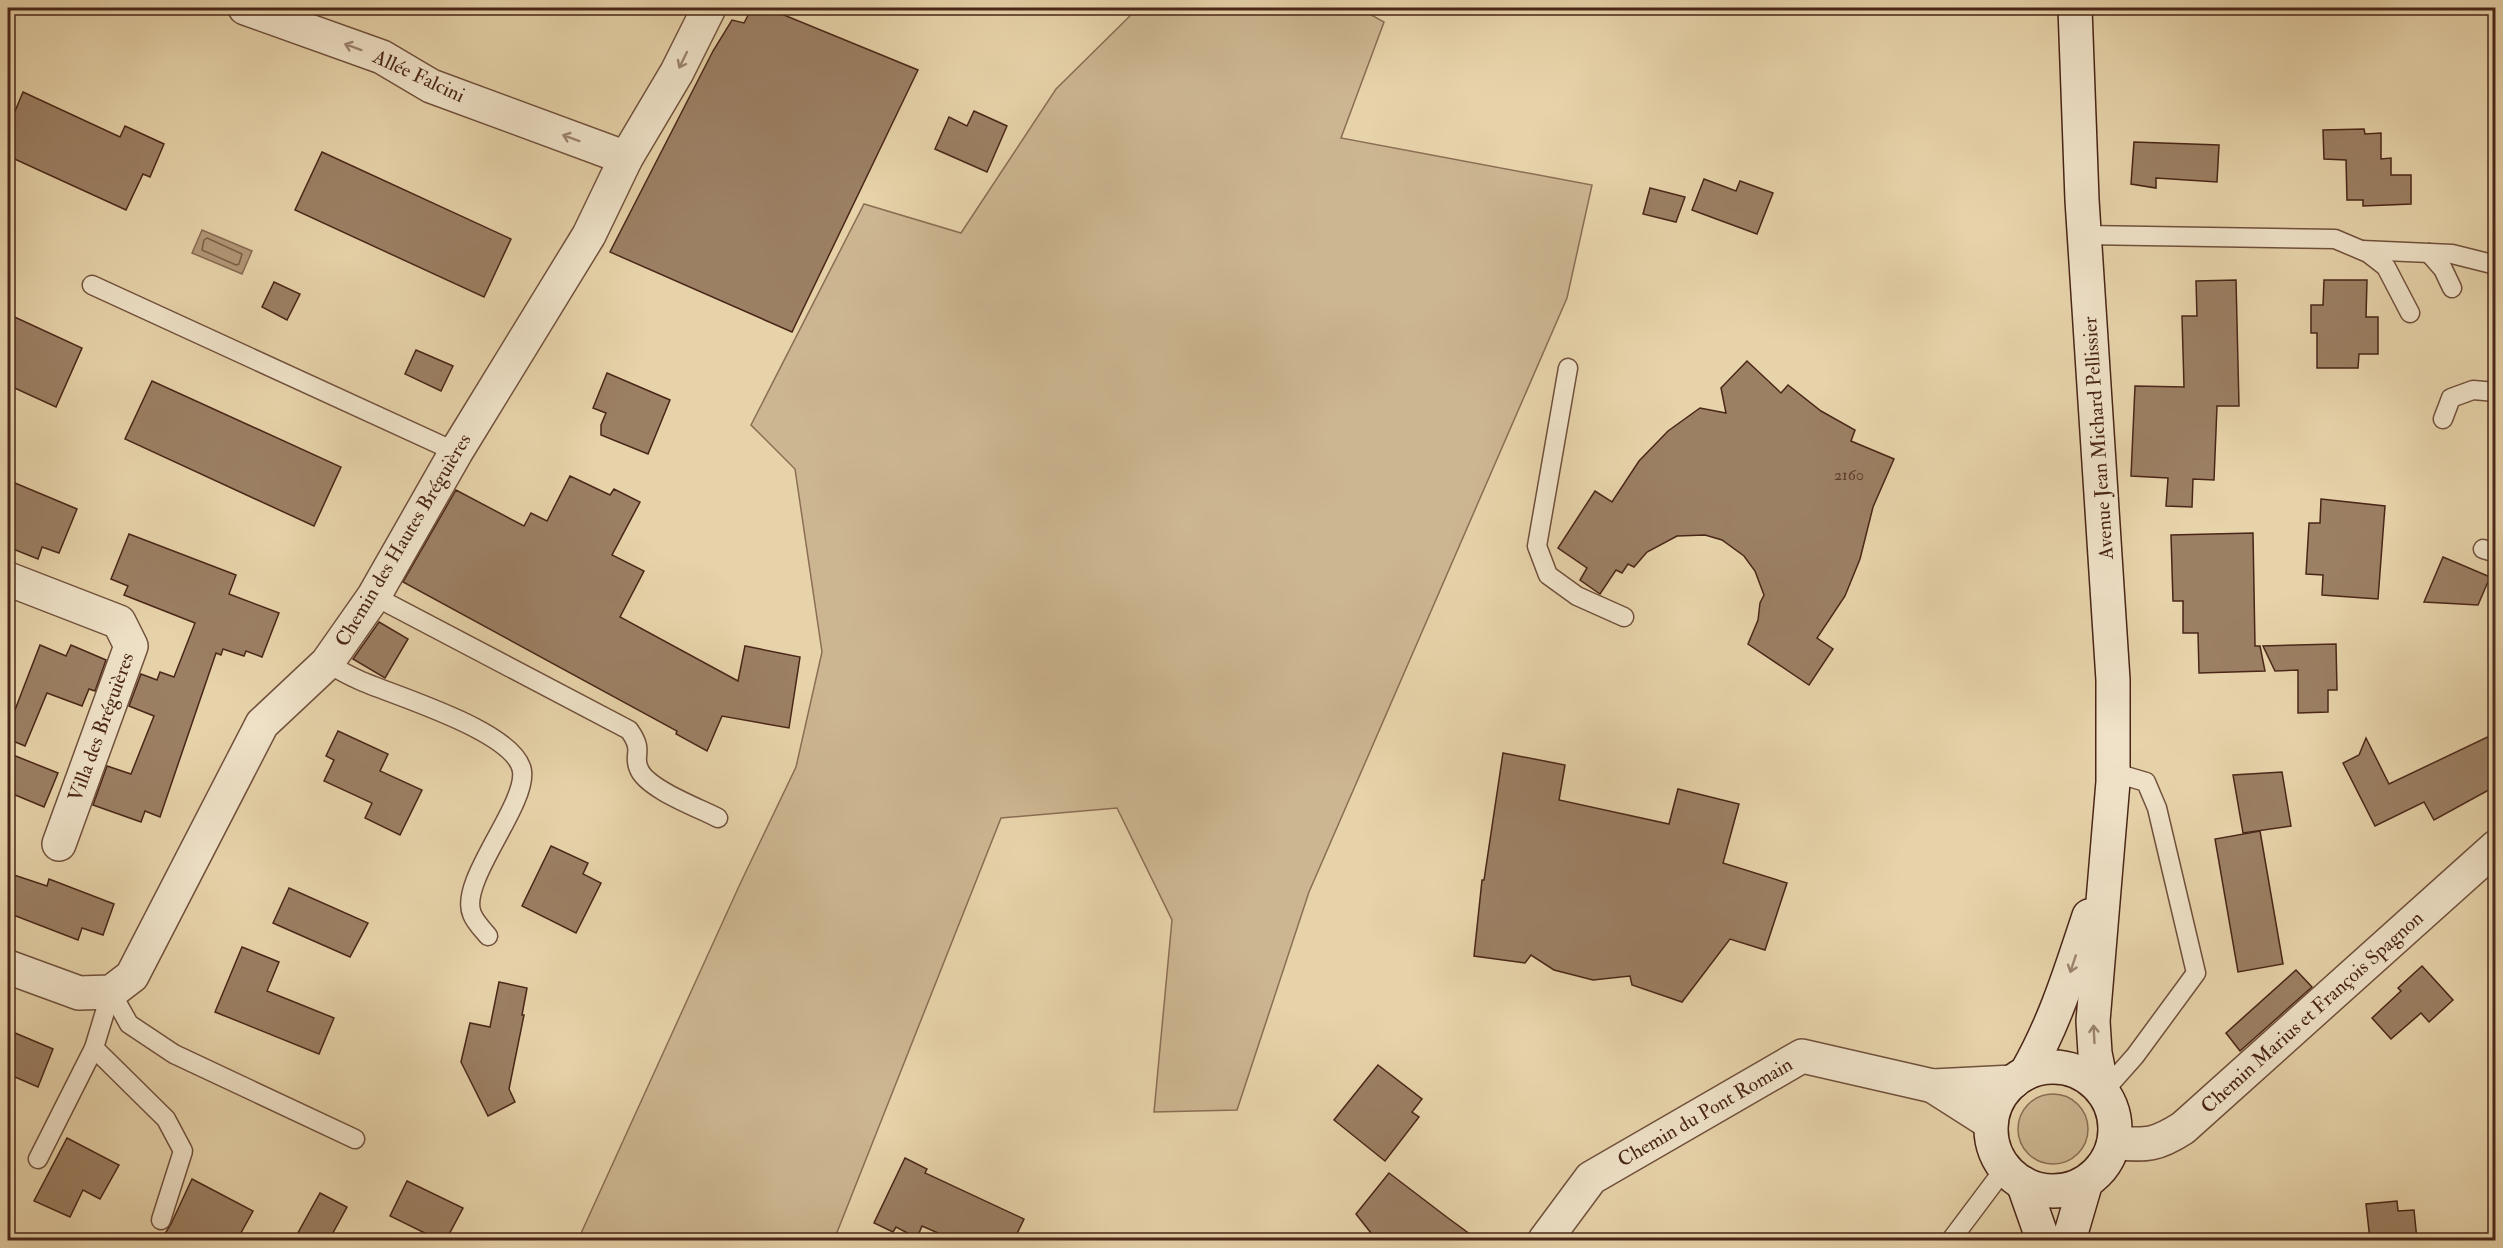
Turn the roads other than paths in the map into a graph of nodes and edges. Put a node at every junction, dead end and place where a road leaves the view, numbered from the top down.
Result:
1 (245, 8) edge
2 (709, 8) edge
3 (2075, 8) edge
4 (626, 158) junction
5 (2084, 235) junction
6 (2362, 250) junction
7 (2429, 253) junction
8 (2496, 265) edge
9 (93, 285) dead end
10 (2452, 288) dead end
11 (2410, 313) dead end
12 (1568, 368) dead end
13 (2496, 392) edge
14 (2443, 418) dead end
15 (456, 452) junction
16 (8, 579) edge
17 (374, 596) junction
18 (1624, 617) dead end
19 (327, 663) junction
20 (2112, 772) junction
21 (718, 818) dead end
22 (59, 844) dead end
23 (2496, 847) edge
24 (2104, 868) junction
25 (488, 936) dead end
26 (8, 967) edge
27 (111, 992) junction
28 (94, 1048) junction
29 (2020, 1077) junction
30 (1933, 1086) junction
31 (2103, 1092) junction
32 (1991, 1123) junction
33 (355, 1138) dead end
34 (2114, 1143) junction
35 (38, 1159) dead end
36 (2014, 1175) junction
37 (2086, 1182) junction
38 (161, 1220) dead end
39 (1545, 1240) edge
40 (1951, 1240) edge
41 (2043, 1240) edge
42 (2069, 1240) edge

4 -> 1 street, Allée Falcini
2 -> 4 street, Chemin des Hautes Bréguières
3 - 5 street, Avenue Jean Michard Pellissier
4 - 15 street, Chemin des Hautes Bréguières
5 - 6 lane
5 - 20 street, Avenue Jean Michard Pellissier
6 - 7 lane
6 - 11 lane
7 - 8 lane
7 - 10 lane
9 - 15 lane
12 - 18 lane
13 - 14 lane
15 - 17 street, Chemin des Hautes Bréguières
16 - 22 street, Villa des Bréguières
17 - 19 street, Chemin des Hautes Bréguières
17 - 21 lane
19 - 25 lane
19 - 27 street, Chemin des Hautes Bréguières
20 - 24 street, Avenue Jean Michard Pellissier
20 - 31 lane
23 - 34 street, Chemin Marius et François Spagnon
24 -> 29 street, Avenue Jean Michard Pellissier
31 -> 24 street, Avenue Jean Michard Pellissier
26 - 27 street
27 - 28 lane
27 - 33 lane
28 - 35 lane
28 - 38 lane
29 - 30 street, Chemin du Pont Romain
29 - 31 street
29 - 32 street
30 - 32 street, Chemin du Pont Romain
30 - 39 street, Chemin du Pont Romain
31 - 34 street
32 - 36 street
34 - 37 street
36 - 37 street
36 - 40 lane
36 - 41 street
37 - 42 street

